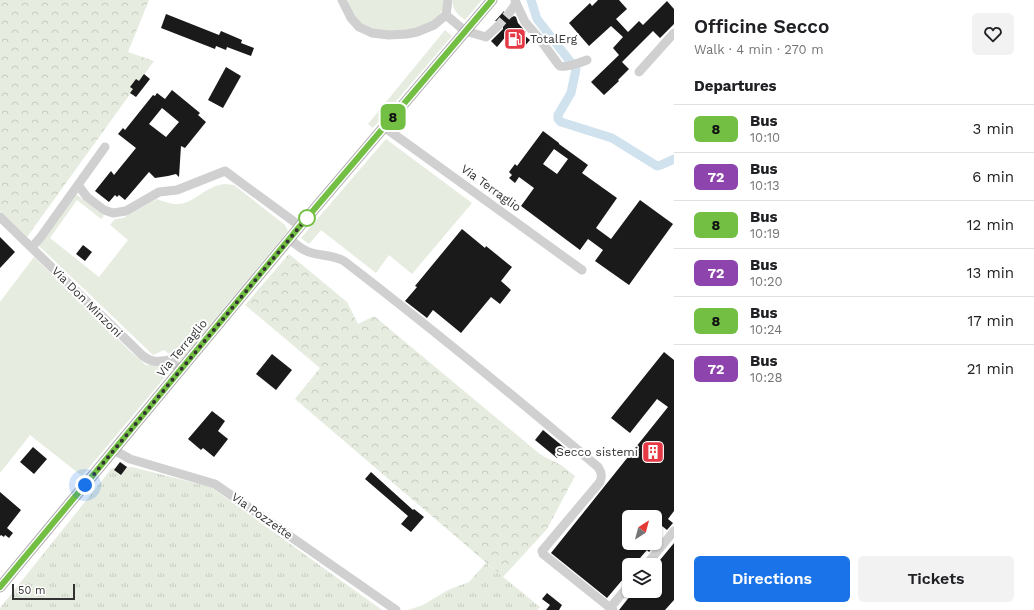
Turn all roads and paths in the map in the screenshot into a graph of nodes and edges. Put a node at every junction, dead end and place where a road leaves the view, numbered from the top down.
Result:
1 (342, 0) edge
2 (448, 0) edge
3 (492, 0) edge
4 (516, 2) edge
5 (510, 12) tunnel mouth
6 (446, 15) junction
7 (497, 27) tunnel mouth
8 (465, 31) junction
9 (674, 33) edge
10 (585, 61) dead end
11 (639, 72) dead end
12 (384, 127) junction
13 (105, 147) dead end
14 (78, 185) junction
15 (0, 217) edge
16 (300, 226) junction
17 (290, 239) junction
18 (32, 247) junction
19 (582, 270) dead end
20 (181, 370) junction
21 (114, 450) junction
22 (674, 531) edge
23 (652, 558) edge
24 (0, 587) edge
25 (622, 594) edge
26 (611, 609) edge
27 (396, 610) edge

1 - 6 street
2 - 6 street
3 - 8 main road, Via Terraglio
4 - 5 street
4 - 10 street
6 - 8 street
7 - 8 street
8 - 12 main road, Via Terraglio
9 - 11 street
12 - 16 main road, Via Terraglio
12 - 19 street, Via Terraglio
13 - 14 street
14 - 16 street
14 - 18 street
15 - 18 street, Via Don Minzoni
16 - 17 main road, Via Terraglio
17 - 20 main road, Via Terraglio
17 - 26 street
18 - 20 street, Via Don Minzoni
20 - 21 main road, Via Terraglio
21 - 24 main road, Via Terraglio
21 - 27 street, Via Pozzette
22 - 23 street
25 - 26 street

